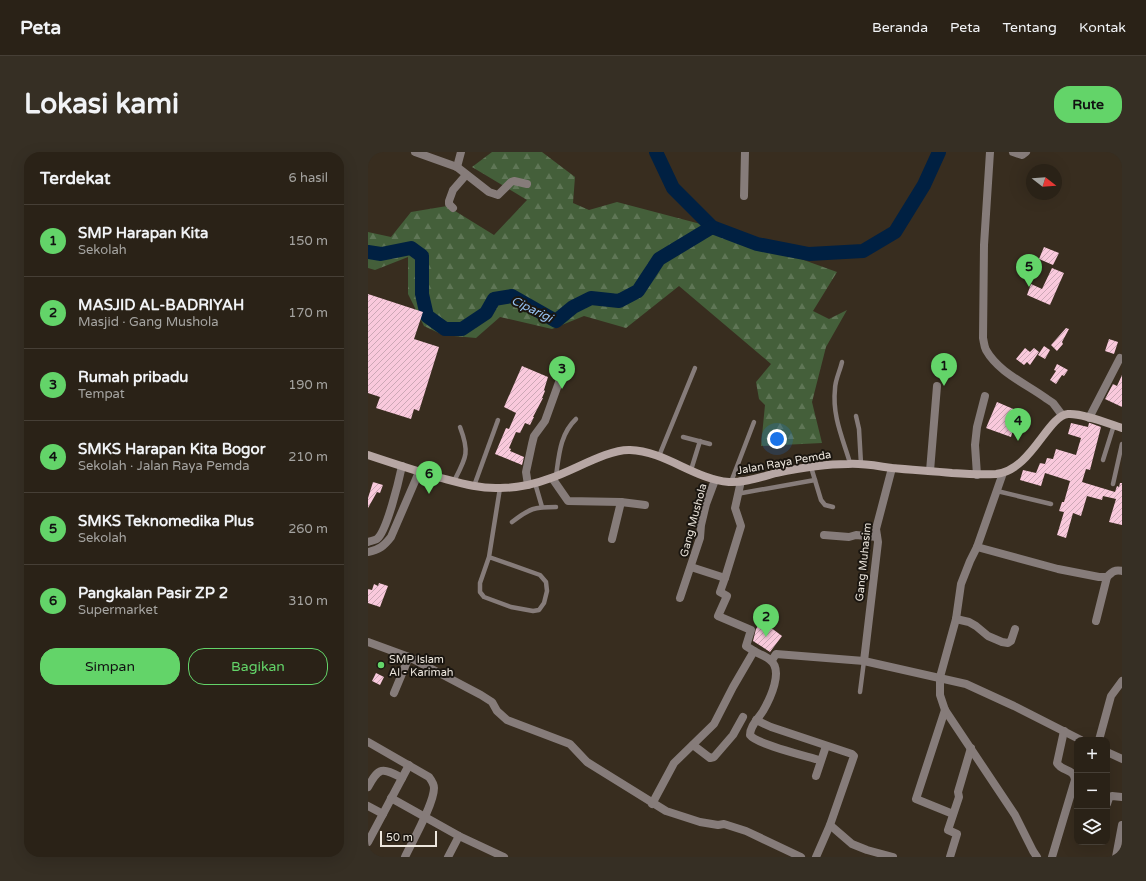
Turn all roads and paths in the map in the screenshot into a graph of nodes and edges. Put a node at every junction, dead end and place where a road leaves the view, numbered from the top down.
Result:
1 (415, 152) edge
2 (461, 152) edge
3 (745, 152) edge
4 (990, 152) edge
5 (1013, 152) edge
6 (1026, 152) edge
7 (427, 154) edge
8 (457, 167) junction
9 (466, 175) junction
10 (527, 184) dead end
11 (744, 196) dead end
12 (453, 208) dead end
13 (1120, 358) dead end
14 (842, 362) dead end
15 (695, 368) dead end
16 (563, 371) dead end
17 (938, 386) dead end
18 (985, 396) dead end
19 (1062, 415) junction
20 (856, 416) dead end
21 (1089, 418) junction
22 (576, 419) dead end
23 (498, 420) dead end
24 (754, 422) dead end
25 (1118, 426) edge
26 (460, 427) dead end
27 (683, 437) dead end
28 (700, 441) junction
29 (710, 444) dead end
30 (1122, 444) edge
31 (368, 455) edge
32 (659, 456) junction
33 (1103, 460) dead end
34 (850, 463) junction
35 (861, 464) junction
36 (402, 466) junction
37 (811, 467) junction
38 (892, 468) junction
39 (691, 470) junction
40 (930, 471) junction
41 (419, 472) junction
42 (1003, 473) junction
43 (977, 474) junction
44 (554, 477) junction
45 (715, 480) junction
46 (816, 480) junction
47 (454, 481) junction
48 (743, 481) junction
49 (730, 482) junction
50 (532, 484) junction
51 (1113, 484) dead end
52 (474, 486) junction
53 (500, 488) junction
54 (998, 491) junction
55 (742, 493) joint
56 (621, 502) junction
57 (1051, 504) dead end
58 (645, 505) dead end
59 (542, 507) junction
60 (556, 507) dead end
61 (833, 507) dead end
62 (388, 516) junction
63 (399, 521) junction
64 (512, 522) dead end
65 (824, 535) dead end
66 (877, 537) junction
67 (612, 539) dead end
68 (368, 542) edge
69 (977, 547) junction
70 (368, 552) edge
71 (489, 557) junction
72 (691, 567) junction
73 (1122, 571) edge
74 (1107, 577) junction
75 (725, 578) junction
76 (680, 598) dead end
77 (956, 619) junction
78 (1096, 621) dead end
79 (1015, 629) dead end
80 (368, 642) edge
81 (754, 651) junction
82 (409, 657) junction
83 (772, 660) junction
84 (864, 661) junction
85 (940, 677) junction
86 (1122, 681) edge
87 (860, 692) dead end
88 (394, 693) dead end
89 (945, 710) junction
90 (743, 717) dead end
91 (756, 720) junction
92 (1064, 731) junction
93 (1075, 737) edge
94 (1100, 737) edge
95 (368, 742) edge
96 (693, 745) junction
97 (826, 746) junction
98 (971, 748) junction
99 (1110, 753) edge
100 (1122, 759) edge
101 (819, 760) dead end
102 (409, 765) junction
103 (816, 776) dead end
104 (402, 778) junction
105 (368, 786) edge
106 (1110, 797) edge
107 (1122, 797) edge
108 (392, 798) junction
109 (652, 804) junction
110 (368, 806) edge
111 (383, 814) junction
112 (953, 814) junction
113 (425, 817) junction
114 (1122, 825) edge
115 (830, 826) junction
116 (459, 836) junction
117 (368, 842) edge
118 (783, 854) edge
119 (493, 855) edge
120 (404, 857) edge
121 (448, 857) edge
122 (504, 857) edge
123 (801, 857) edge
124 (816, 857) edge
125 (893, 857) edge
126 (950, 857) edge
127 (1038, 857) edge
128 (1052, 857) edge
129 (1116, 857) edge

1 - 7 street
2 - 8 street
3 - 11 street
4 - 19 street
5 - 6 street
7 - 8 street
8 - 9 street
9 - 10 street
9 - 12 street
13 - 21 street
14 - 34 lane
15 - 32 lane
16 - 50 street
17 - 40 street
18 - 43 street
19 - 21 main road
19 - 42 main road, Jalan Raya Pemda
20 - 35 lane
21 - 25 main road
22 - 44 lane
23 - 52 lane
24 - 49 lane
25 - 33 lane
26 - 47 lane
27 - 28 lane
28 - 29 lane
28 - 39 lane
30 - 51 lane
31 - 36 main road, Jalan Raya Pemda
32 - 39 main road, Jalan Raya Pemda
32 - 44 main road, Jalan Raya Pemda
34 - 35 main road, Jalan Raya Pemda
34 - 37 main road, Jalan Raya Pemda
35 - 38 main road, Jalan Raya Pemda
36 - 41 main road, Jalan Raya Pemda
36 - 62 street
37 - 46 lane
37 - 48 main road, Jalan Raya Pemda
38 - 40 main road, Jalan Raya Pemda
38 - 66 street, Gang Muhasim
39 - 45 main road, Jalan Raya Pemda
40 - 43 main road, Jalan Raya Pemda
41 - 47 main road, Jalan Raya Pemda
41 - 63 street
42 - 43 main road, Jalan Raya Pemda
42 - 54 street
44 - 50 main road, Jalan Raya Pemda
44 - 56 street
45 - 49 main road, Jalan Raya Pemda
45 - 72 street, Gang Mushola
46 - 55 lane
46 - 61 lane
47 - 52 main road, Jalan Raya Pemda
48 - 49 main road, Jalan Raya Pemda
48 - 55 street
48 - 75 street
50 - 53 main road, Jalan Raya Pemda
50 - 59 lane
52 - 53 main road, Jalan Raya Pemda
53 - 71 lane
54 - 57 lane
54 - 69 street
56 - 58 street
56 - 67 street
59 - 60 lane
59 - 64 lane
62 - 63 street
62 - 68 street
63 - 70 street
65 - 66 street
66 - 84 street, Gang Muhasim
69 - 74 street
69 - 77 street
71 - 71 lane
72 - 75 street, Gang Mushola
72 - 76 street, Gang Mushola
73 - 74 street
74 - 78 street
75 - 81 street
77 - 79 street
77 - 85 street
80 - 82 street
81 - 83 street
81 - 96 street
82 - 88 street
82 - 109 street
83 - 84 street
83 - 91 street
84 - 85 street
84 - 87 lane
85 - 89 street
85 - 92 street
86 - 94 street
89 - 98 street
89 - 112 street
90 - 96 street
91 - 97 street
91 - 101 street
92 - 93 street
92 - 128 street
95 - 102 street
96 - 109 street
97 - 103 street
97 - 115 street
98 - 112 street
98 - 127 street
99 - 100 street
102 - 104 street
102 - 113 street
104 - 105 street
104 - 108 street
106 - 107 street
108 - 111 street
108 - 113 street
109 - 118 street
110 - 111 street
111 - 117 street
112 - 126 street
113 - 116 street
113 - 120 street
114 - 129 street
115 - 124 street
115 - 125 street
116 - 119 street
116 - 121 street
118 - 123 street
119 - 122 street

